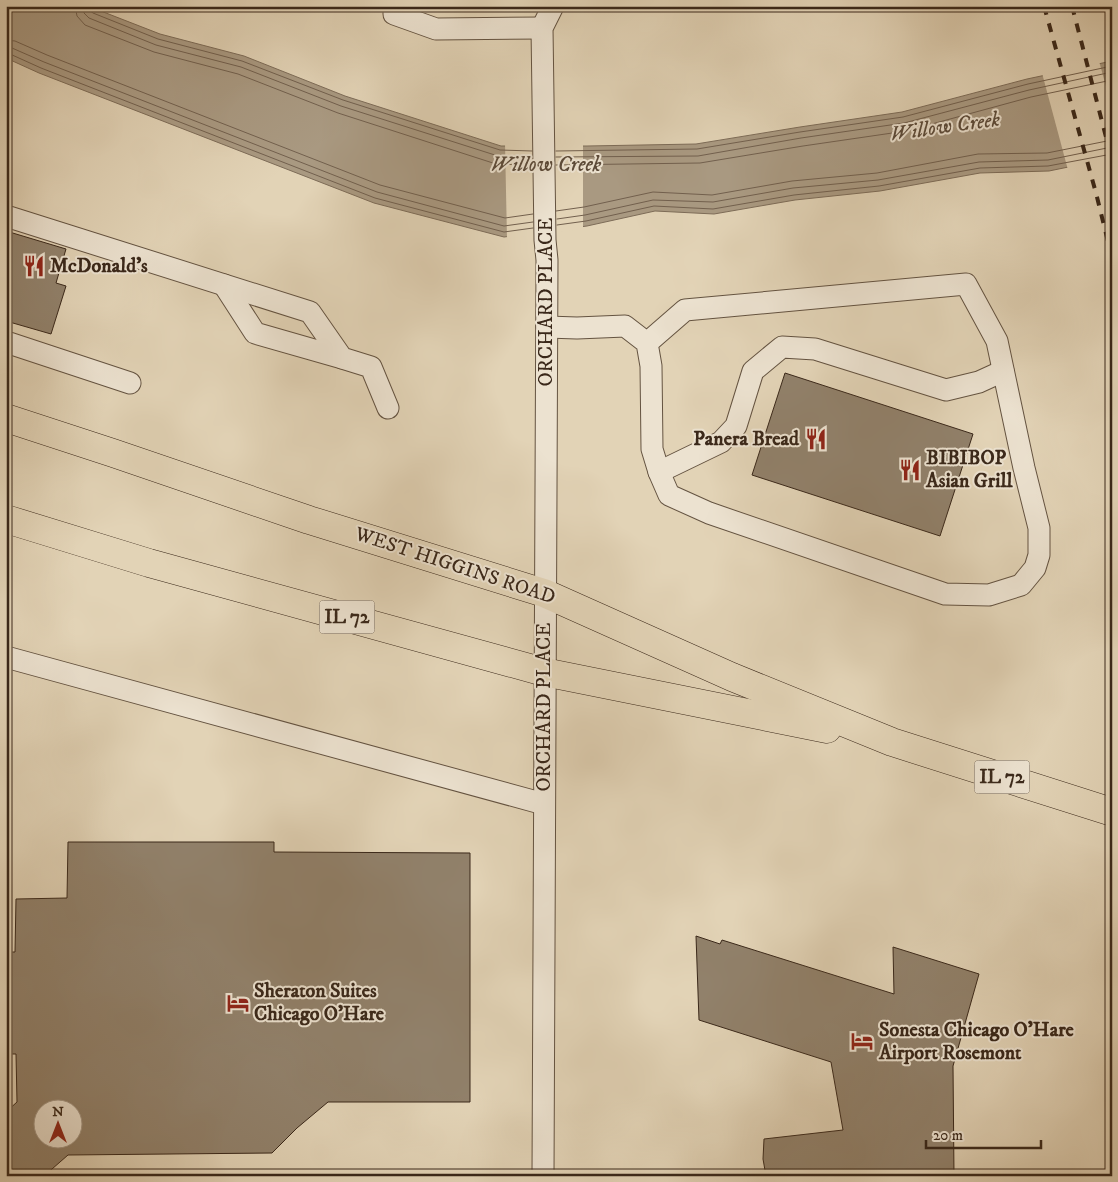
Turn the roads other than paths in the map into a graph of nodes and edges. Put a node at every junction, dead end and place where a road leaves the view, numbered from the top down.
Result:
1 (394, 6) edge
2 (553, 6) edge
3 (542, 28) junction
4 (6, 216) edge
5 (224, 285) junction
6 (547, 327) junction
7 (6, 342) edge
8 (647, 343) junction
9 (342, 358) junction
10 (1003, 371) junction
11 (130, 384) dead end
12 (388, 408) dead end
13 (6, 418) edge
14 (659, 472) junction
15 (6, 519) edge
16 (544, 593) junction
17 (6, 657) edge
18 (544, 672) junction
19 (892, 742) junction
20 (544, 804) junction
21 (1112, 812) edge
22 (543, 1176) edge

1 - 3 lane
2 - 3 lane
3 - 6 lane, ORCHARD PLACE
4 - 5 lane
5 - 9 lane
5 - 9 lane
6 - 8 lane
6 - 16 lane, ORCHARD PLACE
7 - 11 lane
8 - 10 lane
8 - 14 lane
9 - 12 lane
10 - 14 lane
10 - 14 lane
13 - 16 main road, WEST HIGGINS ROAD / IL 72
15 - 18 main road, WEST HIGGINS ROAD / IL 72
16 - 18 lane, ORCHARD PLACE
16 - 19 main road, WEST HIGGINS ROAD / IL 72
17 - 20 lane
18 - 19 main road, WEST HIGGINS ROAD / IL 72
18 - 20 lane, ORCHARD PLACE
19 - 21 main road, WEST HIGGINS ROAD / IL 72
20 - 22 lane, ORCHARD PLACE

